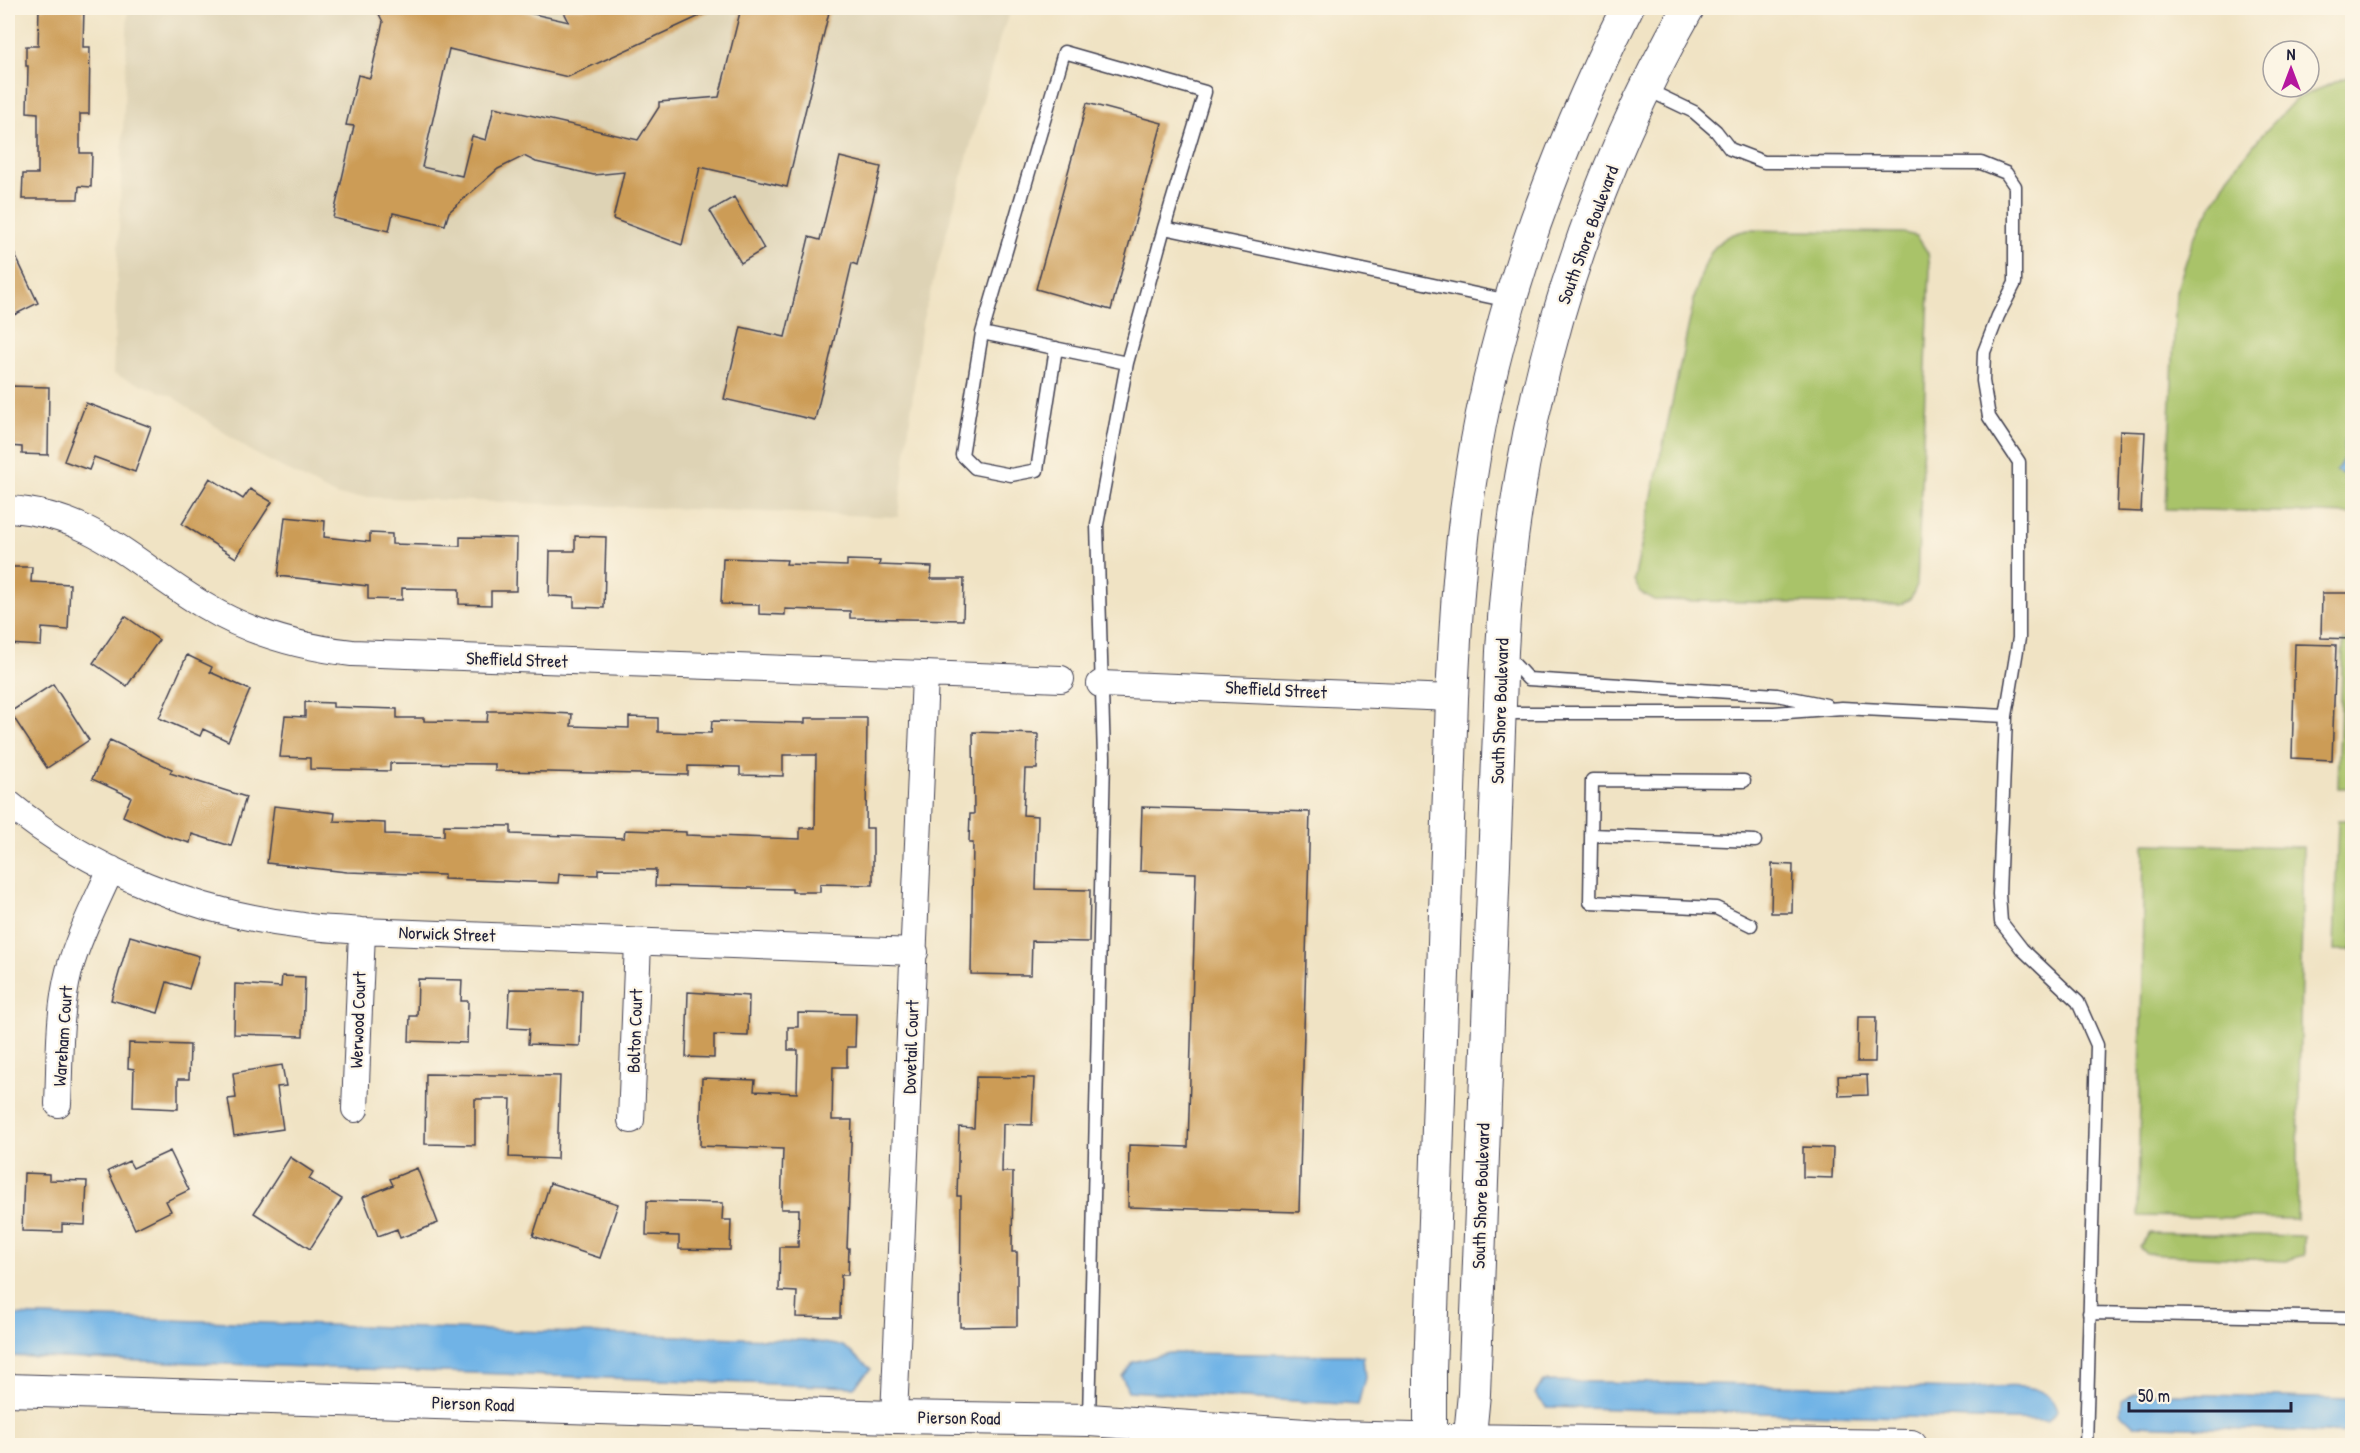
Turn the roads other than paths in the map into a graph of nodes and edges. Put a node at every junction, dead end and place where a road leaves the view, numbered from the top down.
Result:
1 (1628, 8) edge
2 (1688, 8) edge
3 (1646, 89) junction
4 (1164, 228) junction
5 (1510, 302) junction
6 (982, 333) junction
7 (1056, 348) junction
8 (1127, 363) junction
9 (8, 509) edge
10 (1455, 630) junction
11 (1502, 651) junction
12 (925, 675) junction
13 (1061, 680) dead end
14 (1100, 684) junction
15 (1452, 698) junction
16 (1842, 708) junction
17 (1500, 713) junction
18 (2006, 716) junction
19 (1498, 766) junction
20 (1744, 781) dead end
21 (8, 803) edge
22 (1591, 835) junction
23 (1755, 841) dead end
24 (111, 869) junction
25 (1751, 926) dead end
26 (362, 931) junction
27 (638, 942) junction
28 (915, 952) junction
29 (58, 1104) dead end
30 (355, 1109) dead end
31 (631, 1120) dead end
32 (2089, 1313) junction
33 (2352, 1318) edge
34 (8, 1390) edge
35 (894, 1418) junction
36 (1089, 1420) junction
37 (1430, 1443) edge
38 (1469, 1443) edge
39 (1911, 1446) edge
40 (2086, 1446) edge

1 - 5 street
2 - 3 street, South Shore Boulevard
3 - 11 street, South Shore Boulevard
3 - 18 lane
4 - 5 lane
4 - 6 lane
4 - 8 lane
5 - 10 street
6 - 7 lane
6 - 7 lane
7 - 8 lane
8 - 14 lane
9 - 12 street, Sheffield Street
10 - 15 street
10 - 17 street
11 - 16 lane
11 - 17 street, South Shore Boulevard
12 - 13 street, Sheffield Street
12 - 28 street, Dovetail Court
14 - 15 street, Sheffield Street
14 - 36 lane
15 - 19 street
15 - 37 street
16 - 17 lane
16 - 18 lane
17 - 19 street, South Shore Boulevard
18 - 32 lane
19 - 38 street, South Shore Boulevard
20 - 22 lane
21 - 24 street, Norwick Street
22 - 23 lane
22 - 25 lane
24 - 26 street, Norwick Street
24 - 29 street, Wareham Court
26 - 27 street, Norwick Street
26 - 30 street, Werwood Court
27 - 28 street, Norwick Street
27 - 31 street, Bolton Court
28 - 35 street, Dovetail Court
32 - 33 lane
32 - 40 lane
34 - 35 street, Pierson Road
35 - 36 street, Pierson Road
36 - 37 street, Pierson Road
37 - 38 street, Pierson Road
38 - 39 street, Pierson Road

